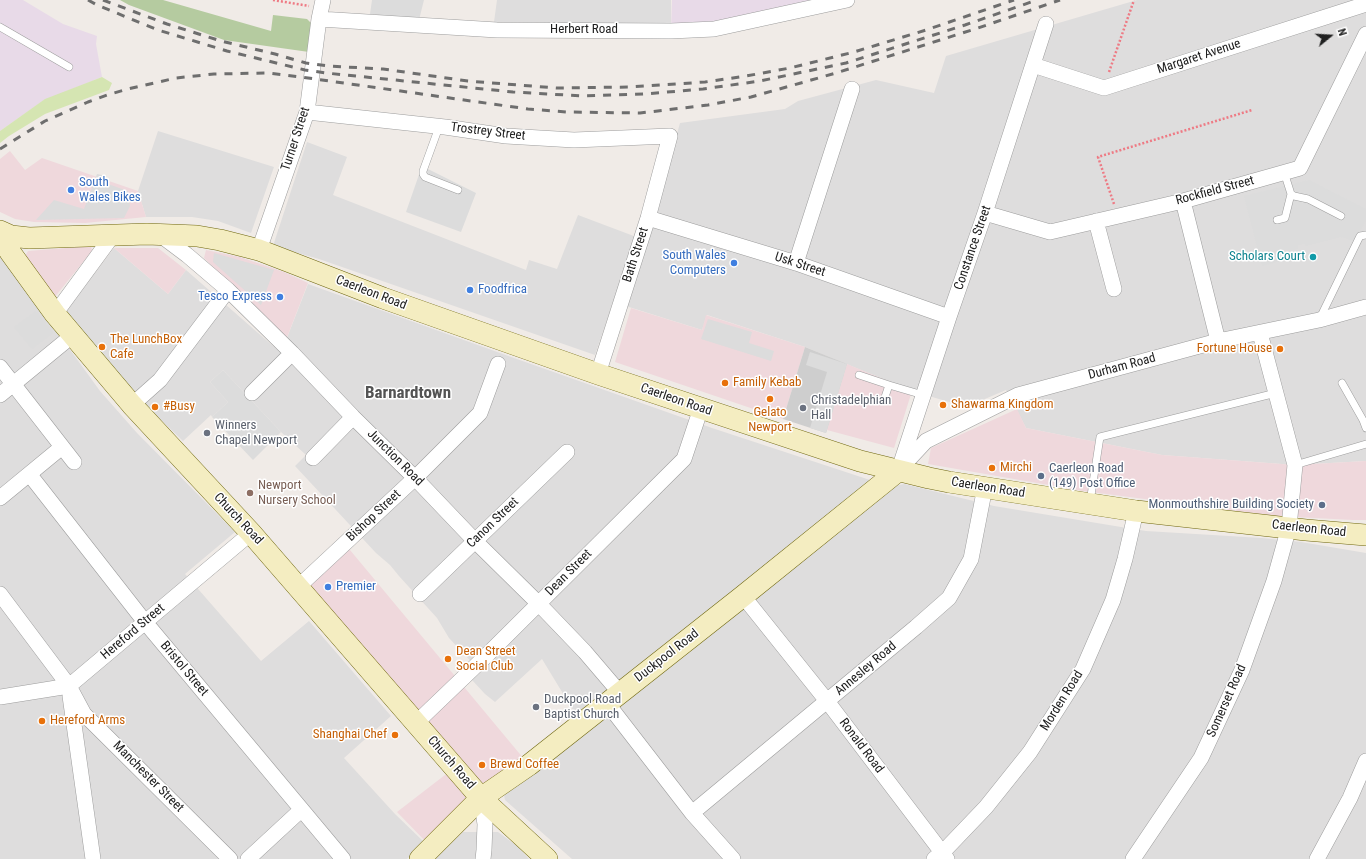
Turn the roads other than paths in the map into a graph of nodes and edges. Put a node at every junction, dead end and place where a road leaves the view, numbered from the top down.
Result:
1 (847, 0) edge
2 (1366, 4) edge
3 (321, 9) edge
4 (1046, 24) dead end
5 (0, 27) edge
6 (1366, 34) edge
7 (1033, 66) junction
8 (69, 67) dead end
9 (852, 89) dead end
10 (307, 112) junction
11 (439, 127) junction
12 (670, 136) joint
13 (1284, 172) junction
14 (458, 190) dead end
15 (1291, 194) junction
16 (1183, 201) junction
17 (985, 213) junction
18 (1341, 216) dead end
19 (648, 218) junction
20 (1278, 220) dead end
21 (1096, 221) junction
22 (0, 231) edge
23 (159, 234) junction
24 (1366, 234) edge
25 (0, 235) edge
26 (113, 235) junction
27 (259, 250) junction
28 (796, 263) junction
29 (1114, 289) dead end
30 (228, 290) junction
31 (1366, 307) edge
32 (55, 314) junction
33 (949, 317) junction
34 (1319, 320) junction
35 (1260, 333) junction
36 (73, 336) junction
37 (1218, 342) junction
38 (292, 353) junction
39 (498, 364) dead end
40 (0, 367) edge
41 (598, 374) junction
42 (859, 375) dead end
43 (1342, 383) dead end
44 (13, 384) junction
45 (889, 385) junction
46 (252, 393) dead end
47 (1276, 393) junction
48 (0, 395) edge
49 (924, 395) junction
50 (884, 400) dead end
51 (132, 405) junction
52 (701, 408) junction
53 (353, 417) junction
54 (1366, 428) edge
55 (1366, 444) edge
56 (62, 447) junction
57 (567, 452) dead end
58 (313, 458) dead end
59 (74, 462) dead end
60 (1295, 465) junction
61 (898, 471) junction
62 (30, 475) junction
63 (415, 478) junction
64 (985, 488) junction
65 (0, 498) edge
66 (1090, 504) junction
67 (1136, 511) junction
68 (1288, 527) junction
69 (251, 533) junction
70 (1366, 535) edge
71 (475, 541) junction
72 (298, 586) junction
73 (0, 594) edge
74 (420, 594) dead end
75 (743, 596) junction
76 (538, 603) junction
77 (145, 622) junction
78 (69, 686) junction
79 (0, 697) edge
80 (614, 698) junction
81 (827, 701) junction
82 (416, 723) junction
83 (1366, 762) edge
84 (481, 798) junction
85 (301, 810) junction
86 (692, 813) junction
87 (941, 857) edge
88 (93, 859) edge
89 (230, 859) edge
90 (248, 859) edge
91 (343, 859) edge
92 (420, 859) edge
93 (483, 859) edge
94 (547, 859) edge
95 (733, 859) edge
96 (1133, 859) edge
97 (1317, 859) edge

1 - 3 street, Herbert Road
2 - 7 street, Margaret Avenue
3 - 10 street, Turner Street
4 - 7 street, Constance Street
5 - 8 lane
6 - 13 street, Rockfield Street
7 - 17 street, Constance Street
9 - 28 street
10 - 11 street, Trostrey Street
10 - 27 street, Turner Street
11 - 12 street, Trostrey Street
11 - 14 lane
12 - 19 street, Bath Street
13 - 15 lane
13 - 16 street, Rockfield Street
15 - 18 lane
15 - 20 lane
16 - 21 street, Rockfield Street
16 - 37 street
17 - 21 street, Rockfield Street
17 - 33 street, Constance Street
19 - 28 street, Usk Street
19 - 41 street, Bath Street
21 - 29 street
22 - 26 street, Caerleon Road
23 - 26 street, Caerleon Road
23 - 27 street, Caerleon Road
23 - 30 street, Junction Road
24 - 34 lane
25 - 32 street, Church Road
26 - 32 street
27 - 41 street, Caerleon Road
28 - 33 street, Usk Street
30 - 38 street, Junction Road
30 - 51 street
31 - 34 street, Durham Road
32 - 36 street, Church Road
33 - 49 street, Constance Street
34 - 35 street, Durham Road
35 - 37 street, Durham Road
35 - 47 street
36 - 44 street
36 - 51 street, Church Road
37 - 61 street, Durham Road
38 - 46 street
38 - 53 street, Junction Road
39 - 63 street, Bishop Street
40 - 44 street
41 - 52 street, Caerleon Road
42 - 45 lane
43 - 54 lane
44 - 48 street
44 - 56 street
45 - 49 lane
45 - 50 lane
47 - 60 street
47 - 66 lane
49 - 61 street, Constance Street
51 - 69 street, Church Road
52 - 61 street, Caerleon Road
52 - 76 street, Dean Street
53 - 58 street
53 - 63 street, Junction Road
55 - 60 lane
56 - 59 street
56 - 62 street
57 - 71 street, Canon Street
60 - 68 street, Somerset Road
61 - 64 street, Caerleon Road
61 - 75 street, Duckpool Road
62 - 65 street
62 - 77 street, Bristol Street
63 - 71 street, Junction Road
63 - 72 street, Bishop Street
64 - 66 street, Caerleon Road
64 - 81 street, Annesley Road
66 - 67 street, Caerleon Road
67 - 68 street, Caerleon Road
67 - 87 street, Morden Road
68 - 70 street, Caerleon Road
68 - 96 street, Somerset Road
69 - 72 street, Church Road
69 - 77 street, Hereford Street
71 - 74 street, Canon Street
71 - 76 street, Junction Road
72 - 82 street, Church Road
73 - 78 street, Manchester Street
75 - 80 street, Duckpool Road
75 - 81 street, Ronald Road
76 - 80 street, Junction Road
76 - 82 street, Dean Street
77 - 78 street, Hereford Street
77 - 85 street, Bristol Street
78 - 79 street
78 - 88 street
78 - 89 street, Manchester Street
80 - 84 street, Duckpool Road
80 - 86 street, Junction Road
81 - 86 street, Annesley Road
81 - 87 street, Ronald Road
82 - 84 street, Church Road
83 - 97 street
84 - 92 street, Duckpool Road
84 - 93 street
84 - 94 street, Church Road
85 - 90 street
85 - 91 street, Bristol Street
86 - 95 street, Junction Road

